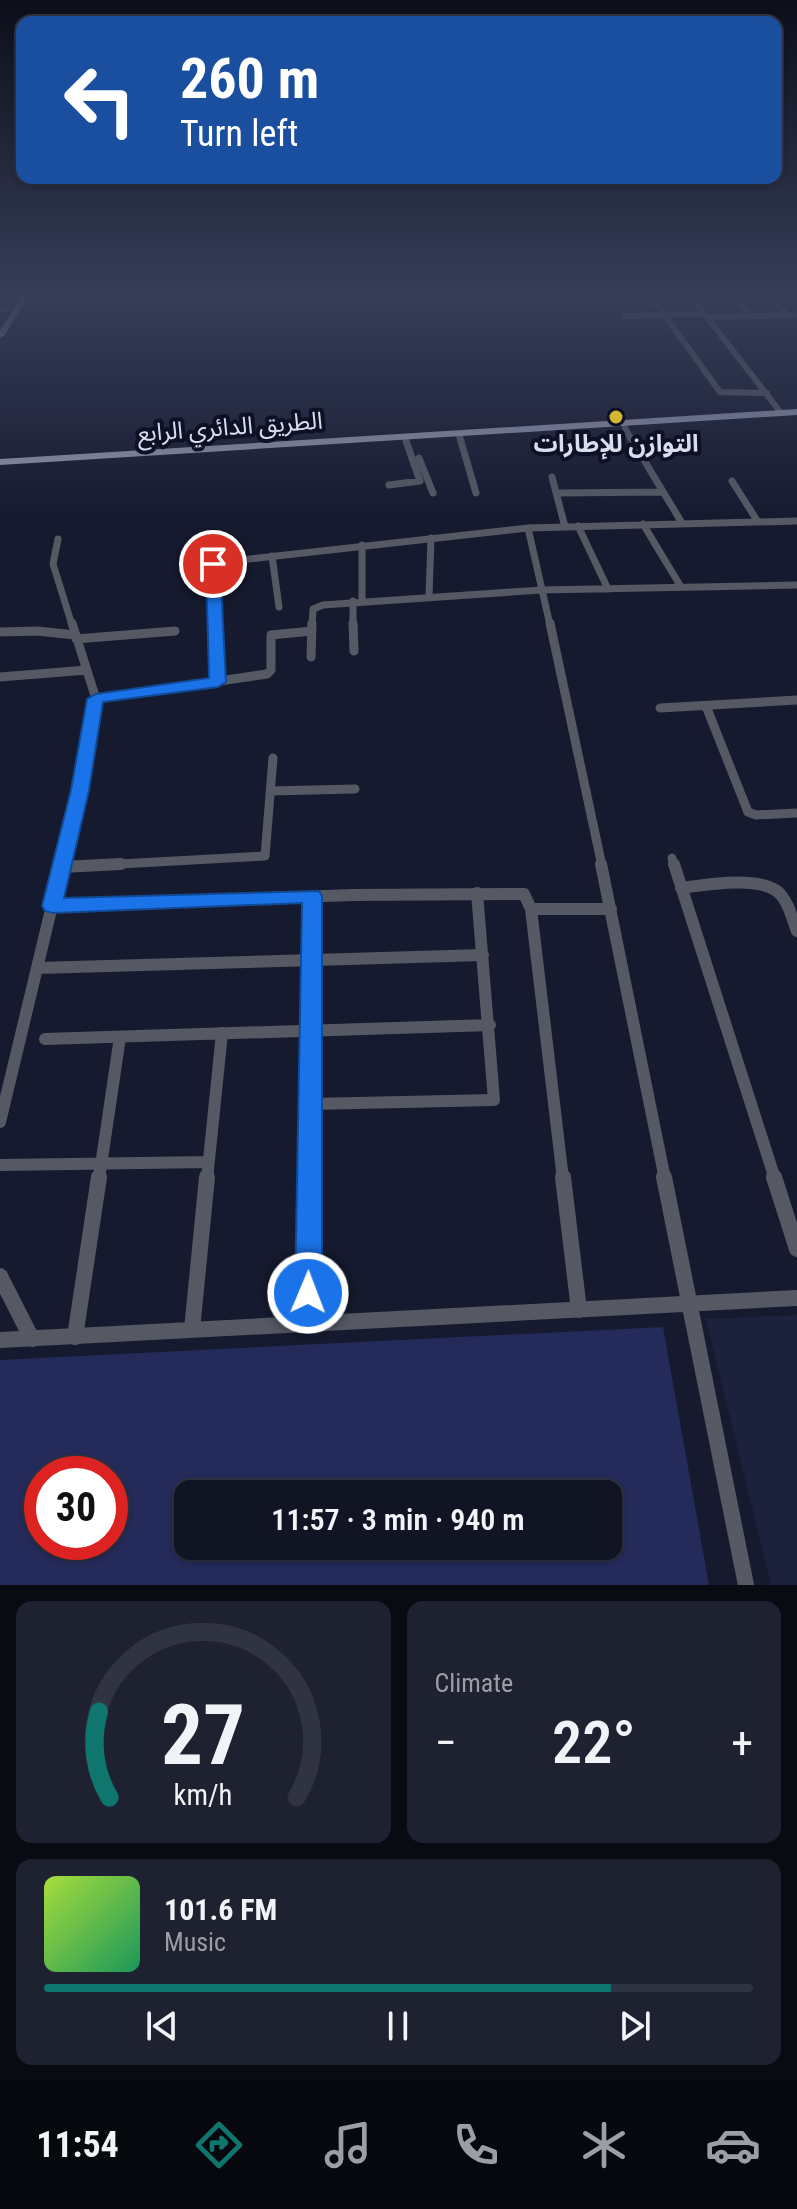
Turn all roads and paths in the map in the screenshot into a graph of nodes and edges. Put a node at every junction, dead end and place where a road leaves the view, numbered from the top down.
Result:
1 (703, 369) edge
2 (748, 369) edge
3 (767, 393) junction
4 (797, 412) edge
5 (781, 413) junction
6 (797, 418) edge
7 (586, 428) junction
8 (625, 428) junction
9 (460, 438) junction
10 (409, 440) junction
11 (0, 464) edge
12 (552, 477) dead end
13 (732, 481) dead end
14 (389, 485) dead end
15 (663, 492) junction
16 (433, 493) dead end
17 (476, 493) dead end
18 (556, 493) junction
19 (797, 521) edge
20 (758, 522) junction
21 (682, 523) junction
22 (643, 524) junction
23 (578, 526) junction
24 (565, 527) junction
25 (528, 528) junction
26 (431, 538) junction
27 (58, 539) dead end
28 (362, 545) junction
29 (272, 556) junction
30 (213, 564) junction
31 (187, 566) dead end
32 (797, 585) edge
33 (681, 587) junction
34 (608, 589) junction
35 (541, 590) junction
36 (429, 596) junction
37 (357, 601) junction
38 (279, 607) dead end
39 (175, 631) dead end
40 (312, 631) junction
41 (0, 632) edge
42 (75, 637) junction
43 (354, 651) dead end
44 (311, 657) dead end
45 (87, 670) junction
46 (0, 677) edge
47 (218, 682) junction
48 (96, 699) junction
49 (797, 700) edge
50 (706, 706) junction
51 (660, 708) dead end
52 (273, 758) dead end
53 (355, 789) dead end
54 (271, 791) junction
55 (797, 813) edge
56 (672, 858) dead end
57 (62, 867) junction
58 (681, 888) junction
59 (477, 893) junction
60 (312, 896) junction
61 (53, 906) junction
62 (531, 909) junction
63 (611, 909) junction
64 (797, 931) edge
65 (483, 955) junction
66 (312, 959) junction
67 (38, 968) junction
68 (490, 1025) junction
69 (312, 1030) junction
70 (222, 1033) junction
71 (120, 1037) junction
72 (45, 1039) dead end
73 (311, 1104) junction
74 (0, 1122) edge
75 (209, 1162) junction
76 (101, 1163) junction
77 (0, 1165) edge
78 (797, 1249) edge
79 (0, 1276) edge
80 (797, 1298) edge
81 (691, 1304) junction
82 (579, 1310) junction
83 (308, 1324) junction
84 (192, 1330) junction
85 (75, 1337) junction
86 (32, 1339) junction
87 (0, 1340) edge
88 (746, 1585) edge

1 - 3 street
2 - 3 street
3 - 5 street
4 - 5 main road, الطريق الدائري الرابع
5 - 7 main road, الطريق الدائري الرابع
6 - 8 main road, الطريق الدائري الرابع
7 - 8 main road, الطريق الدائري الرابع
7 - 9 main road, الطريق الدائري الرابع
7 - 10 main road, الطريق الدائري الرابع
8 - 15 street
9 - 10 main road, الطريق الدائري الرابع
9 - 17 street
10 - 11 main road, الطريق الدائري الرابع
10 - 14 street
10 - 16 street
12 - 18 street
13 - 20 street
15 - 18 street
15 - 21 street
18 - 24 street
19 - 20 street
20 - 21 street
21 - 22 street
22 - 23 street
22 - 33 street
23 - 24 street
23 - 34 street
24 - 25 street
25 - 26 street
25 - 35 street
26 - 28 street
26 - 36 street
27 - 42 street
28 - 29 street
28 - 37 street
29 - 30 street
29 - 38 street
30 - 31 street
30 - 47 street
32 - 33 street
33 - 34 street
34 - 35 street
35 - 36 street
35 - 63 street
36 - 37 street
37 - 40 street
37 - 43 street
39 - 42 street
40 - 44 street
40 - 47 street
41 - 42 street
42 - 45 street
45 - 46 street
45 - 48 street
47 - 48 street
48 - 57 street
49 - 50 street
50 - 51 street
50 - 55 street
52 - 54 street
53 - 54 street
54 - 57 street
56 - 58 street
57 - 61 street
58 - 64 street
58 - 78 street
59 - 60 street
59 - 62 street
59 - 65 street
60 - 61 street
60 - 66 street
61 - 67 street
62 - 63 street
62 - 82 street
63 - 81 street
65 - 66 street
65 - 68 street
66 - 67 street
66 - 69 street
67 - 74 street
68 - 69 street
68 - 73 street
69 - 70 street
69 - 73 street
70 - 71 street
70 - 75 street
71 - 72 street
71 - 76 street
73 - 83 street
75 - 76 street
75 - 84 street
76 - 77 street
76 - 85 street
79 - 86 street
80 - 81 street
81 - 82 street
81 - 88 street
82 - 83 street
83 - 84 street
84 - 85 street
85 - 86 street
86 - 87 street

